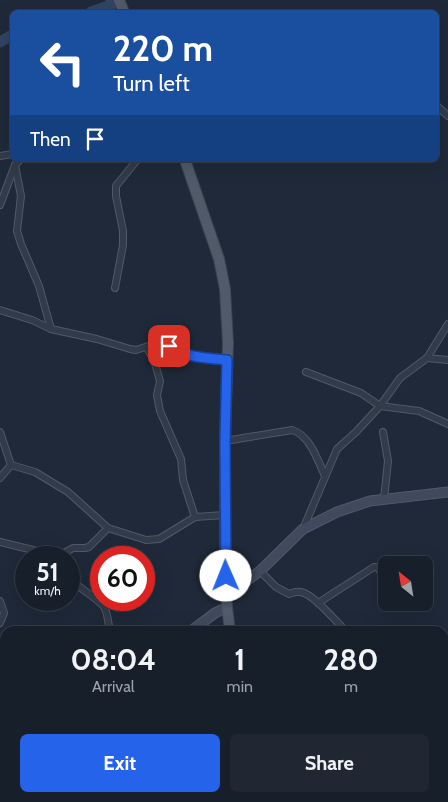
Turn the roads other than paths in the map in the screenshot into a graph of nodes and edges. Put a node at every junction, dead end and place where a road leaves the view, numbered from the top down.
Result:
1 (18, 162) edge
2 (135, 162) edge
3 (186, 162) edge
4 (0, 205) edge
5 (115, 288) dead end
6 (0, 310) edge
7 (448, 324) edge
8 (51, 329) junction
9 (147, 348) junction
10 (427, 358) junction
11 (227, 360) junction
12 (448, 360) edge
13 (306, 372) dead end
14 (380, 406) junction
15 (448, 424) edge
16 (0, 432) edge
17 (383, 432) dead end
18 (225, 441) junction
19 (11, 465) junction
20 (325, 476) junction
21 (0, 478) edge
22 (448, 492) edge
23 (384, 499) junction
24 (225, 515) junction
25 (195, 517) junction
26 (108, 528) junction
27 (303, 528) junction
28 (0, 542) edge
29 (16, 546) edge
30 (80, 548) edge
31 (378, 568) edge
32 (260, 571) junction
33 (80, 588) edge
34 (226, 595) junction
35 (0, 601) edge
36 (318, 603) junction
37 (227, 607) junction
38 (0, 623) edge
39 (109, 626) edge
40 (197, 626) edge
41 (229, 626) edge
42 (341, 626) edge

1 - 4 street
1 - 8 street
2 - 5 street
3 - 11 main road
6 - 8 street
7 - 10 street
8 - 9 street
9 - 11 street
9 - 25 street
10 - 12 street
10 - 14 street
11 - 18 main road
13 - 14 street
14 - 15 street
14 - 20 street
16 - 19 street
17 - 23 street
18 - 20 street
18 - 24 main road
19 - 21 street
19 - 26 street
20 - 27 street
22 - 23 street
23 - 27 street
24 - 25 street
24 - 34 main road
25 - 26 street
26 - 30 street
27 - 32 street
28 - 29 street
31 - 36 street
32 - 34 street
32 - 36 street
33 - 39 street
34 - 37 main road
35 - 38 street
36 - 42 street
37 - 40 street
37 - 41 main road

